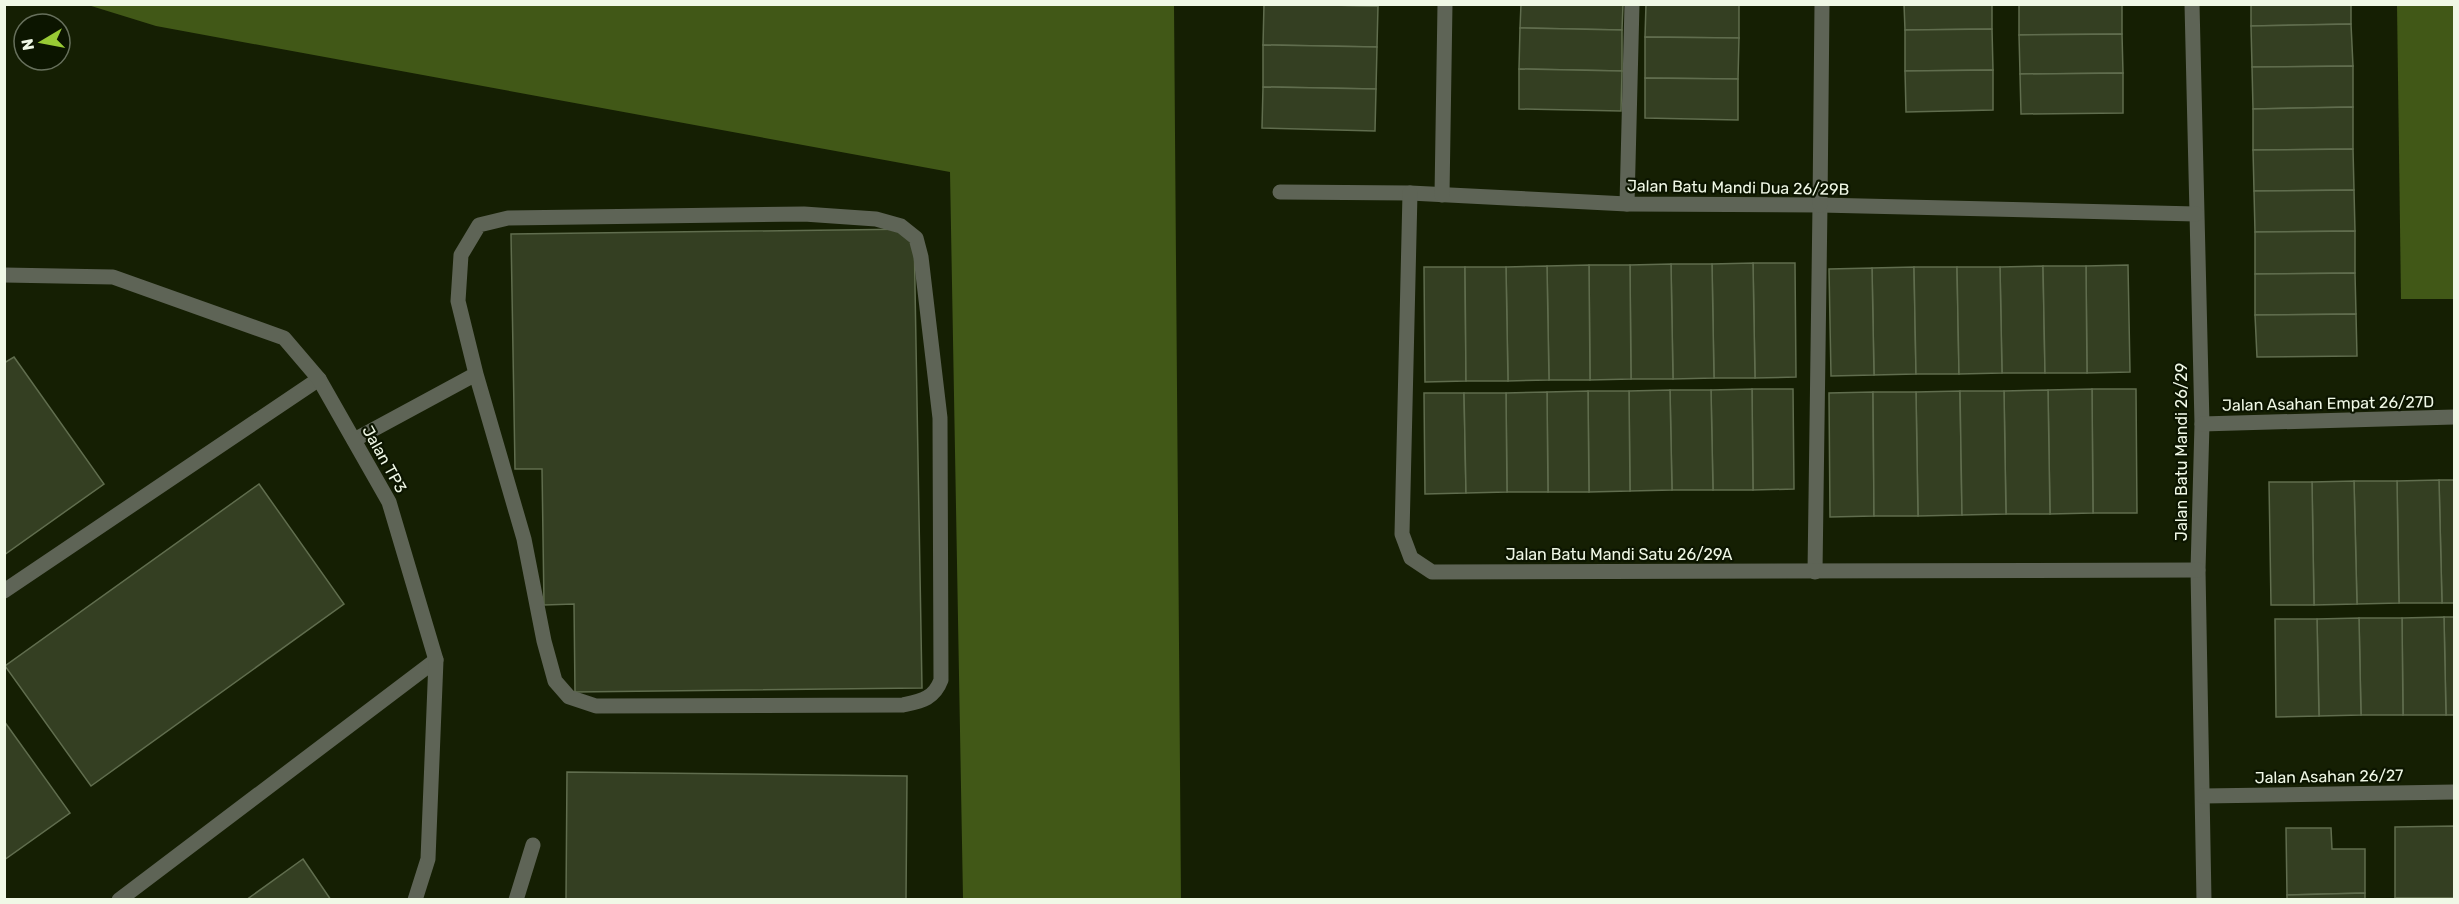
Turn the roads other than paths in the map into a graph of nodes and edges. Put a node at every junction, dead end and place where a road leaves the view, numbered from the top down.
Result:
1 (1445, 4) edge
2 (1632, 4) edge
3 (1822, 4) edge
4 (2192, 4) edge
5 (1280, 192) dead end
6 (1410, 193) junction
7 (1442, 195) junction
8 (1627, 204) junction
9 (1820, 205) junction
10 (2196, 214) junction
11 (4, 276) edge
12 (477, 374) junction
13 (319, 379) junction
14 (2454, 417) edge
15 (2202, 424) junction
16 (354, 440) junction
17 (2198, 570) junction
18 (1815, 572) junction
19 (4, 591) edge
20 (436, 660) junction
21 (2454, 792) edge
22 (2203, 796) junction
23 (533, 844) dead end
24 (119, 900) edge
25 (415, 900) edge
26 (516, 900) edge
27 (2204, 900) edge

1 - 7 street
2 - 8 street
3 - 9 street
4 - 10 street, Jalan Batu Mandi 26/29
5 - 6 street, Jalan Batu Mandi Dua 26/29B
6 - 7 street, Jalan Batu Mandi Dua 26/29B
6 - 18 street, Jalan Batu Mandi Satu 26/29A
7 - 8 street, Jalan Batu Mandi Dua 26/29B
8 - 9 street, Jalan Batu Mandi Dua 26/29B
9 - 10 street, Jalan Batu Mandi Dua 26/29B
9 - 18 street
10 - 15 street, Jalan Batu Mandi 26/29
11 - 13 street, Jalan TP3
12 - 12 street
12 - 16 street
13 - 16 street, Jalan TP3
13 - 19 street
14 - 15 street, Jalan Asahan Empat 26/27D
15 - 17 street, Jalan Batu Mandi 26/29
16 - 20 street, Jalan TP3
17 - 18 street, Jalan Batu Mandi Satu 26/29A
17 - 22 street, Jalan Batu Mandi 26/29
20 - 24 street
20 - 25 street, Jalan TP3
21 - 22 street, Jalan Asahan 26/27
22 - 27 street, Jalan Batu Mandi 26/29
23 - 26 street

